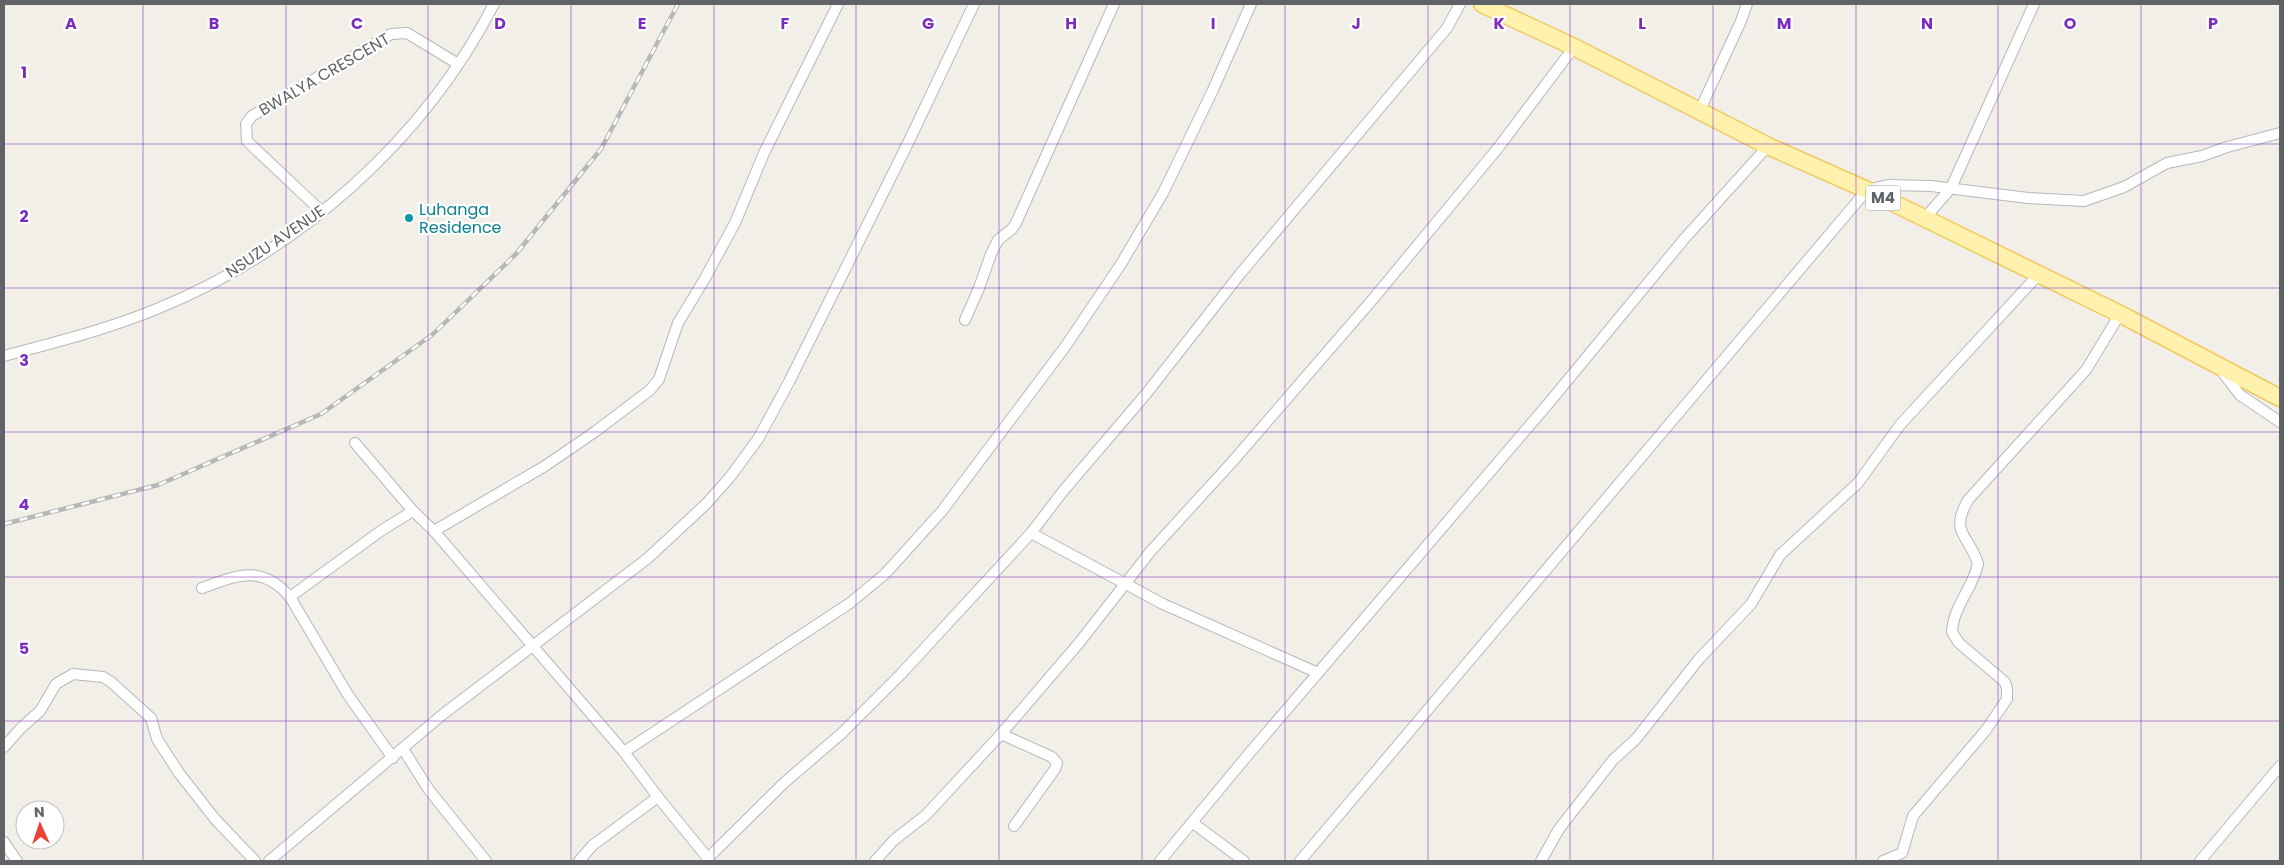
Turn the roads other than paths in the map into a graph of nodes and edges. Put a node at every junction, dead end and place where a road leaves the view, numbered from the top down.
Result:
1 (494, 4) edge
2 (838, 4) edge
3 (974, 4) edge
4 (1114, 4) edge
5 (1251, 4) edge
6 (1460, 4) edge
7 (1482, 4) edge
8 (1747, 4) edge
9 (2034, 4) edge
10 (1574, 47) junction
11 (458, 64) junction
12 (1700, 112) junction
13 (2280, 134) edge
14 (1768, 146) junction
15 (1951, 188) junction
16 (1867, 190) junction
17 (322, 212) junction
18 (1925, 218) junction
19 (2038, 275) junction
20 (2120, 314) junction
21 (965, 320) dead end
22 (4, 356) edge
23 (2214, 362) junction
24 (2280, 398) edge
25 (2280, 422) edge
26 (355, 443) dead end
27 (412, 511) junction
28 (434, 532) junction
29 (1031, 534) junction
30 (1124, 584) junction
31 (202, 588) dead end
32 (290, 597) junction
33 (532, 646) junction
34 (1318, 673) junction
35 (1001, 734) junction
36 (4, 747) edge
37 (402, 749) junction
38 (624, 752) junction
39 (393, 758) junction
40 (2280, 766) edge
41 (658, 798) junction
42 (1193, 823) junction
43 (1014, 826) dead end
44 (4, 842) edge
45 (709, 860) edge
46 (17, 861) edge
47 (255, 861) edge
48 (269, 861) edge
49 (486, 861) edge
50 (579, 861) edge
51 (875, 861) edge
52 (1160, 861) edge
53 (1244, 861) edge
54 (1300, 861) edge
55 (1541, 861) edge
56 (1883, 861) edge
57 (2200, 861) edge

1 - 11 street, NSUZU AVENUE
2 - 28 street
3 - 33 street
4 - 21 street
5 - 38 street
6 - 29 street
7 - 10 main road, M4
8 - 12 street
9 - 15 street
10 - 12 main road, M4
10 - 30 street
11 - 17 street, NSUZU AVENUE
11 - 17 street, BWALYA CRESCENT
12 - 14 main road, M4
13 - 15 street
14 - 16 main road, M4
14 - 34 street
15 - 16 street
15 - 18 street
16 - 18 main road, M4
16 - 54 street
17 - 22 street, NSUZU AVENUE
18 - 19 main road, M4
19 - 20 main road, M4
19 - 55 street
20 - 23 main road, M4
20 - 56 street
23 - 24 main road, M4
23 - 25 street
26 - 27 street
27 - 28 street
27 - 32 street
28 - 33 street
29 - 30 street
29 - 45 street
30 - 34 street
30 - 35 street
31 - 32 street
32 - 39 street
33 - 37 street
33 - 38 street
34 - 42 street
35 - 43 street
35 - 51 street
36 - 47 street
37 - 39 street
37 - 49 street
38 - 41 street
39 - 48 street
40 - 57 street
41 - 45 street
41 - 50 street
42 - 52 street
42 - 53 street
44 - 46 street

